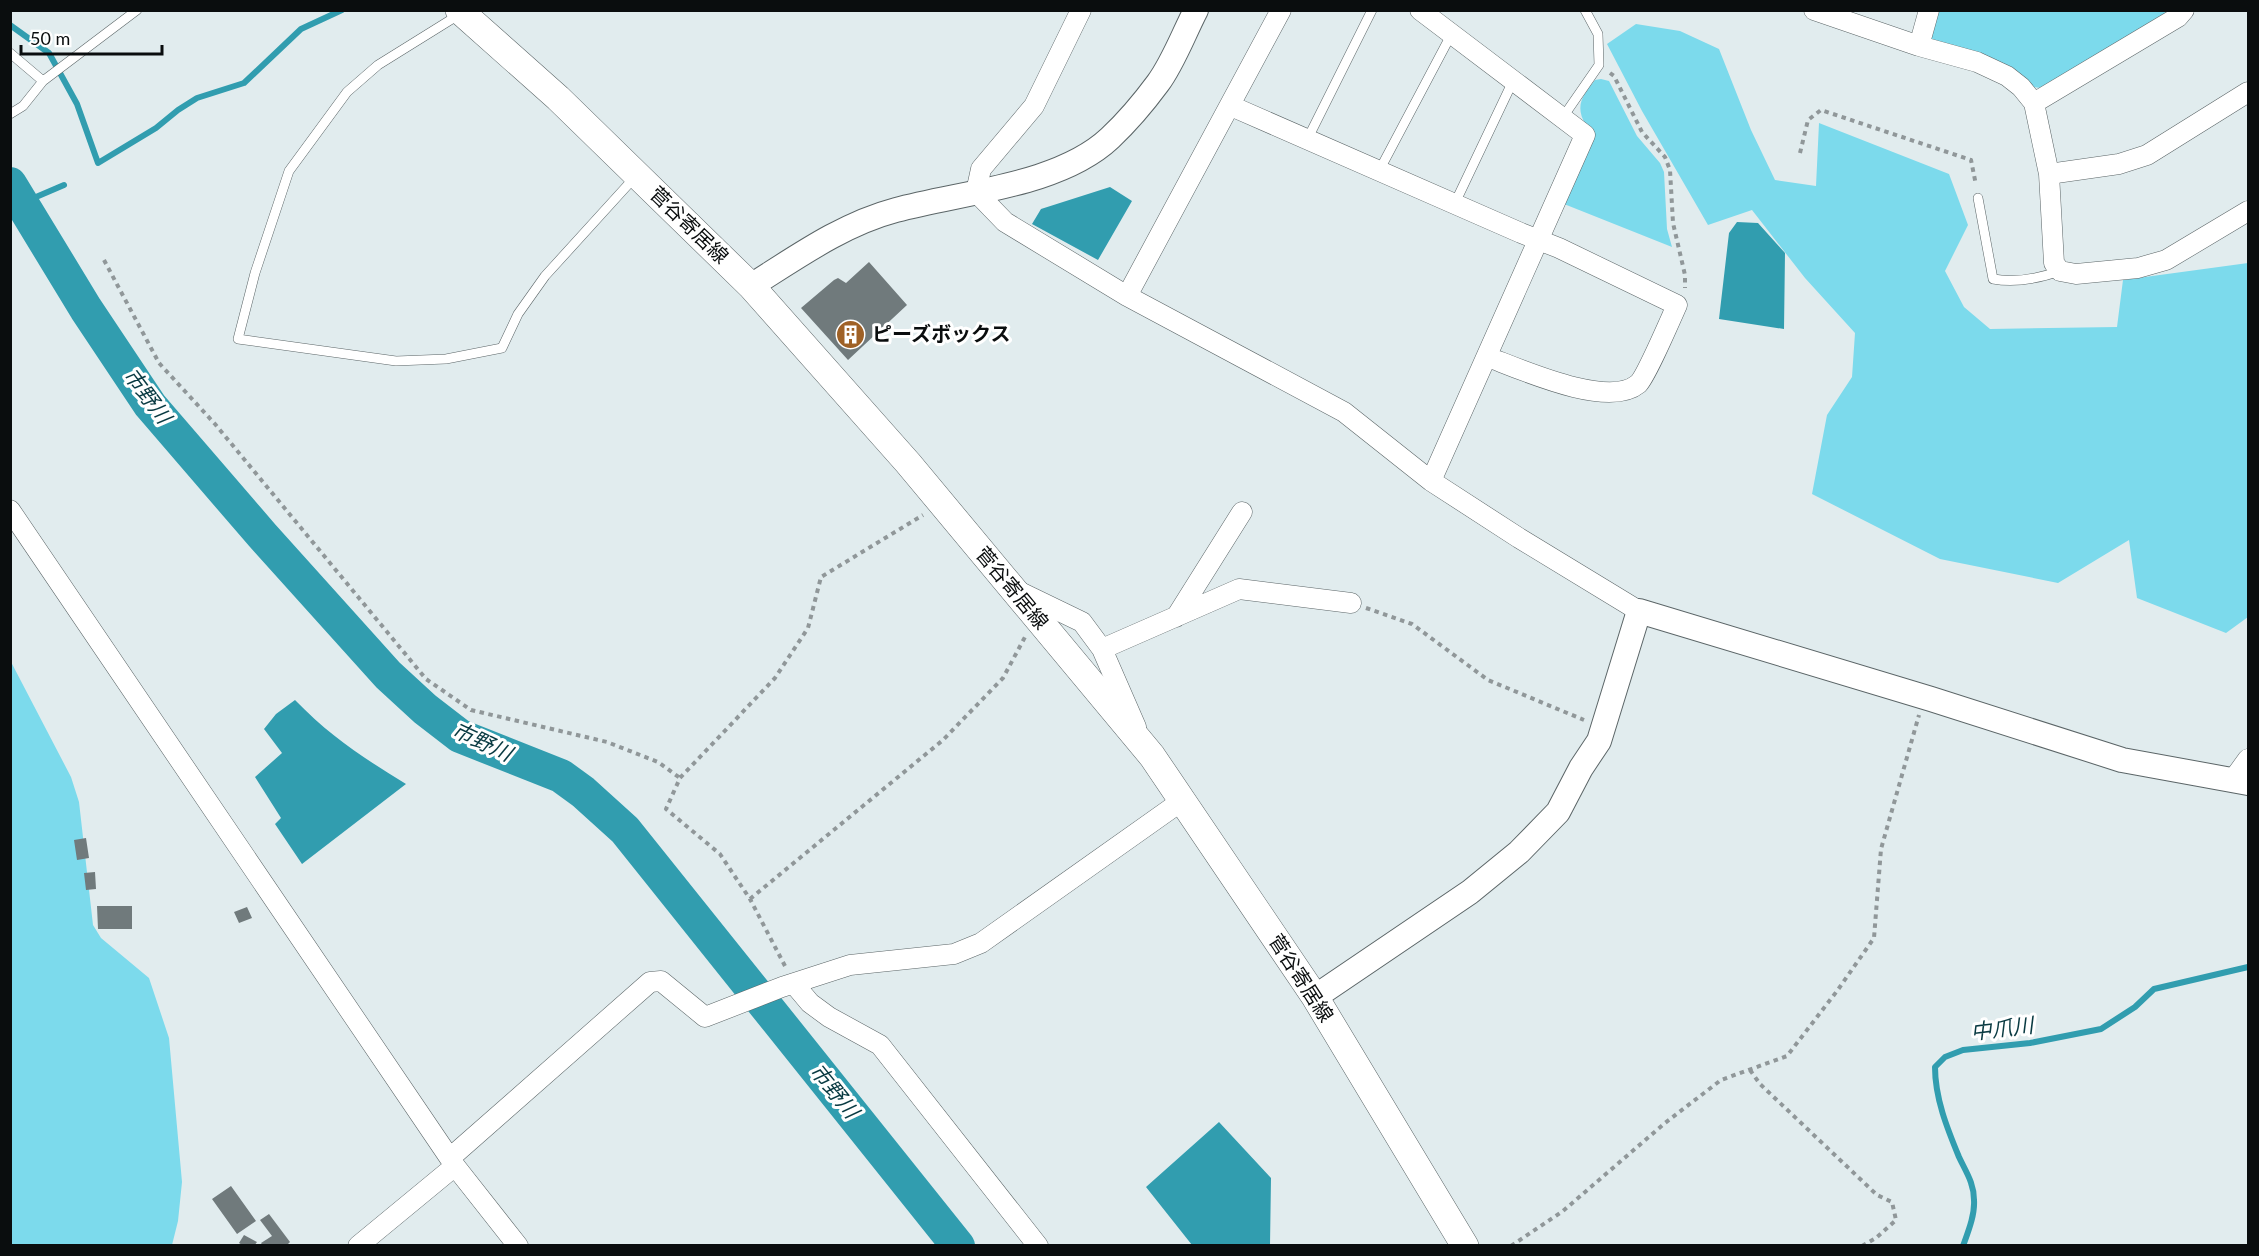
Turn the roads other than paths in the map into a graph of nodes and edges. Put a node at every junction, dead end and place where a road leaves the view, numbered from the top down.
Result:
1 (137, 10) edge
2 (1081, 10) edge
3 (1196, 10) edge
4 (1281, 10) edge
5 (1372, 10) edge
6 (1420, 10) edge
7 (1585, 10) edge
8 (1814, 10) edge
9 (1929, 10) edge
10 (2184, 10) edge
11 (460, 12) edge
12 (1451, 35) junction
13 (1919, 46) junction
14 (10, 53) edge
15 (43, 81) junction
16 (1513, 81) junction
17 (2248, 92) edge
18 (2034, 103) junction
19 (1231, 106) junction
20 (10, 114) edge
21 (1563, 117) junction
22 (1308, 138) junction
23 (1379, 171) junction
24 (2049, 174) junction
25 (637, 175) junction
26 (976, 192) junction
27 (1978, 198) road end
28 (1455, 203) junction
29 (2248, 211) edge
30 (1539, 240) junction
31 (2060, 271) junction
32 (751, 286) junction
33 (1127, 296) junction
34 (1488, 357) junction
35 (1431, 481) junction
36 (10, 510) edge
37 (1242, 512) dead end
38 (1013, 589) junction
39 (1351, 603) road end
40 (1639, 611) junction
41 (1176, 616) junction
42 (1102, 649) junction
43 (1144, 746) junction
44 (2248, 759) edge
45 (2240, 782) edge
46 (1183, 800) junction
47 (788, 986) junction
48 (1315, 997) junction
49 (452, 1162) junction
50 (358, 1245) edge
51 (519, 1245) edge
52 (1038, 1245) edge
53 (1465, 1245) edge

1 - 15 lane
2 - 26 street
3 - 26 street
4 - 19 street
5 - 22 lane
6 - 12 street
7 - 21 lane
8 - 13 street
9 - 13 street
10 - 18 street
11 - 25 main road, 菅谷寄居線
11 - 25 lane
12 - 16 street
12 - 23 lane
13 - 18 street
14 - 15 lane
15 - 20 lane
16 - 21 street
16 - 28 lane
17 - 24 street
18 - 24 street
19 - 22 street
19 - 33 street
21 - 30 street
22 - 23 street
23 - 28 street
24 - 31 street
25 - 32 main road, 菅谷寄居線
26 - 32 street
26 - 33 street
27 - 31 lane
28 - 30 street
29 - 31 street
30 - 34 street
30 - 34 street
32 - 38 main road, 菅谷寄居線
33 - 35 street
34 - 35 street
35 - 40 street
36 - 49 street
37 - 41 street
38 - 42 street
38 - 43 main road, 菅谷寄居線
39 - 41 street
40 - 45 street
40 - 48 street
41 - 42 street
42 - 43 street
43 - 46 main road, 菅谷寄居線
44 - 45 street
46 - 47 street
46 - 48 main road, 菅谷寄居線
47 - 49 street
47 - 52 street
48 - 53 main road, 菅谷寄居線
49 - 50 street
49 - 51 street

